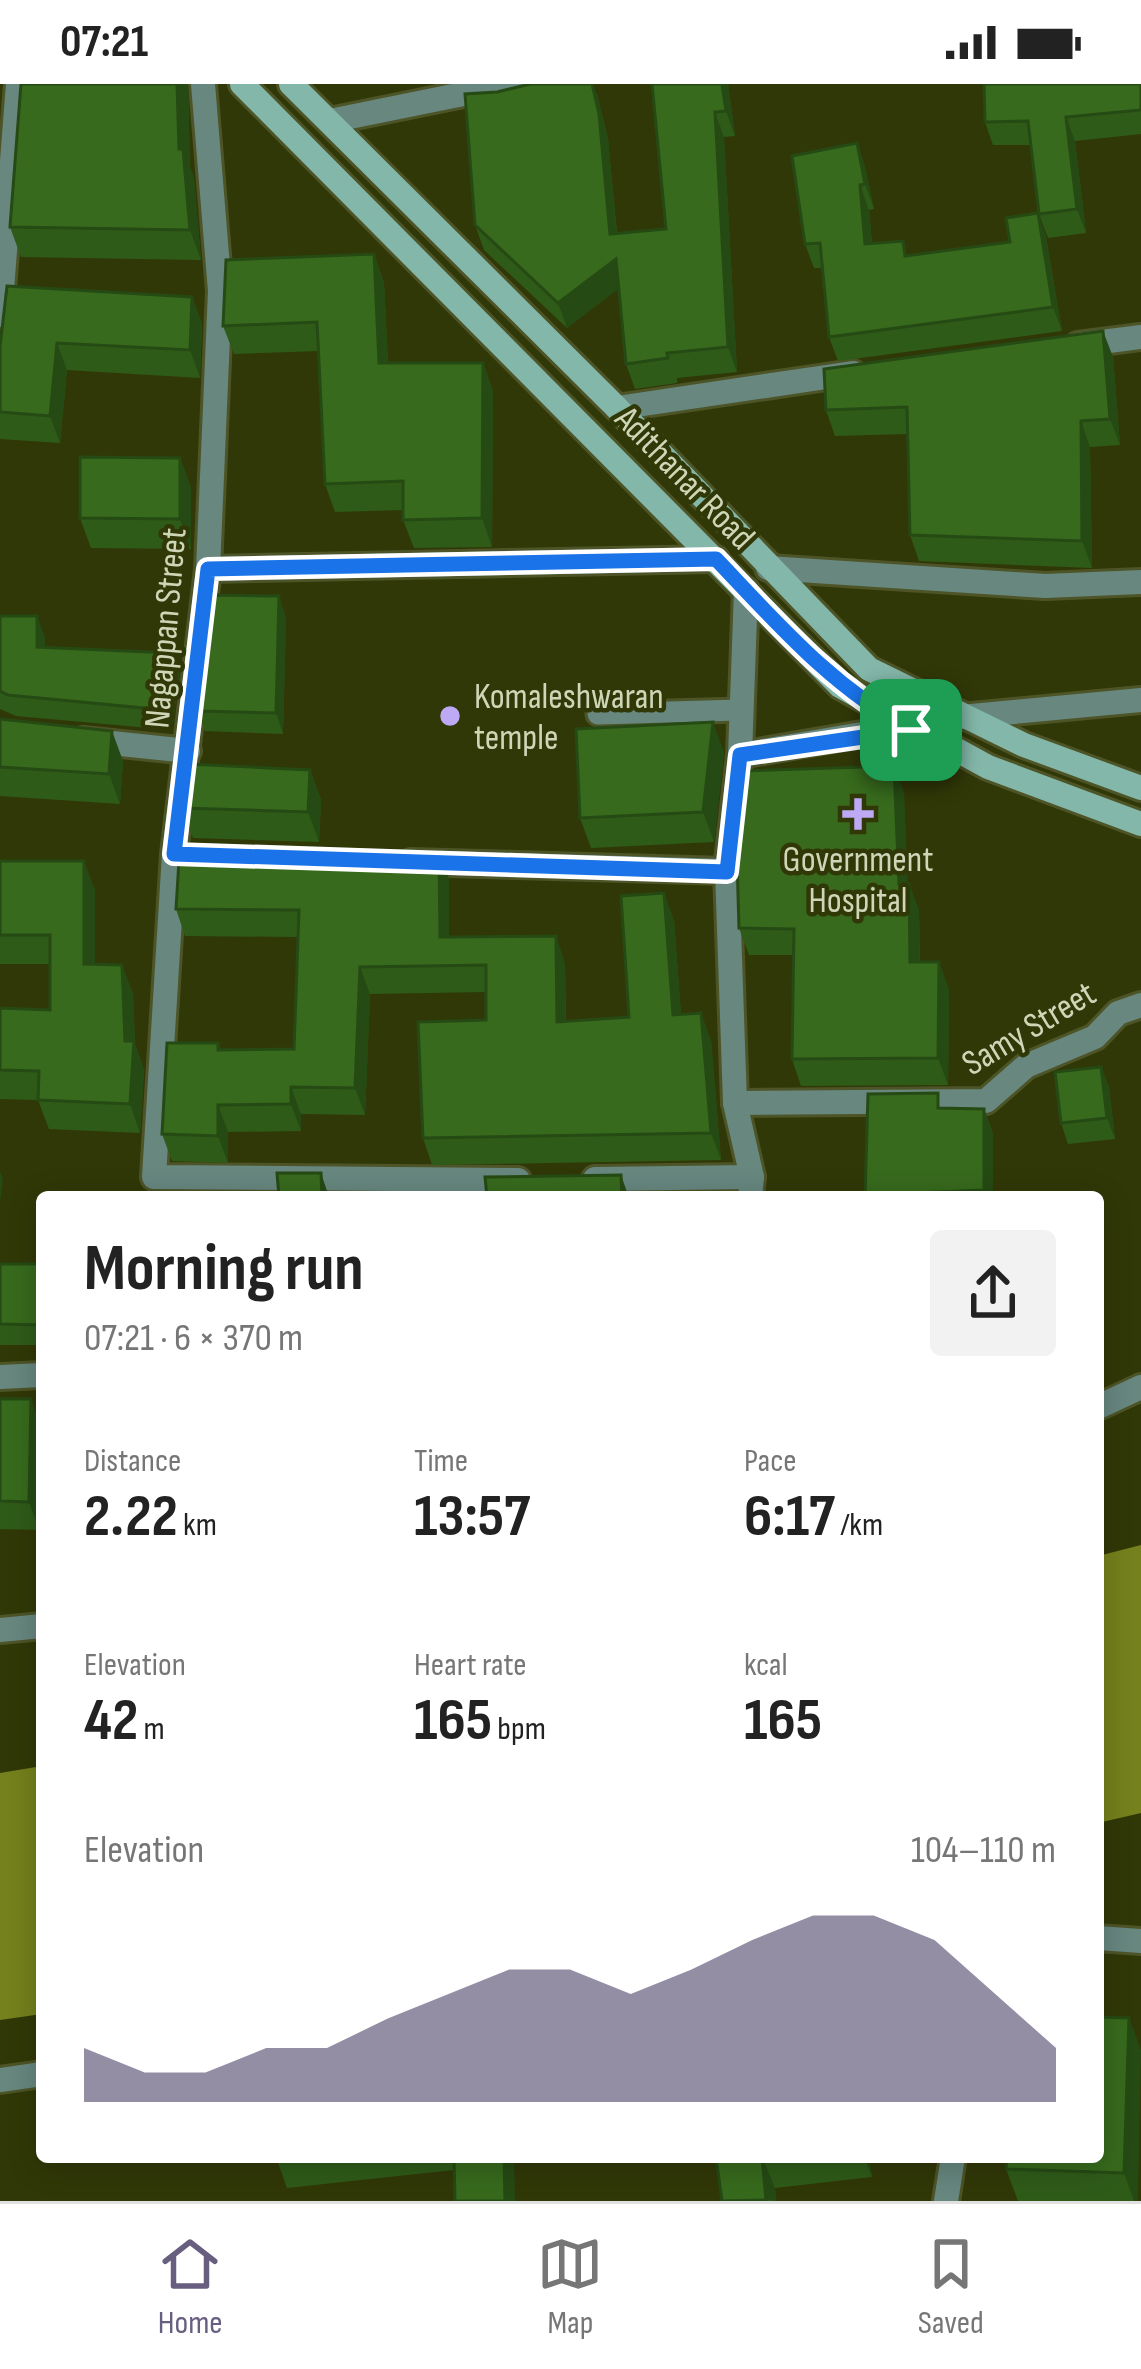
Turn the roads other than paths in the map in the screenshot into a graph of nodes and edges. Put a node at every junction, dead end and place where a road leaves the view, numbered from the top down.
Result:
1 (18, 84) edge
2 (202, 84) edge
3 (242, 84) edge
4 (291, 84) edge
5 (512, 84) edge
6 (330, 122) junction
7 (0, 315) edge
8 (1141, 337) edge
9 (1052, 348) edge
10 (876, 370) edge
11 (617, 407) junction
12 (716, 559) junction
13 (768, 568) junction
14 (208, 569) junction
15 (1141, 582) edge
16 (746, 590) junction
17 (1141, 700) edge
18 (740, 710) junction
19 (598, 714) dead end
20 (961, 717) junction
21 (911, 730) junction
22 (54, 736) edge
23 (188, 751) junction
24 (740, 755) junction
25 (1141, 788) edge
26 (1141, 824) edge
27 (395, 862) edge
28 (727, 872) junction
29 (1141, 1005) edge
30 (735, 1103) junction
31 (751, 1187) edge
32 (36, 1375) edge
33 (0, 1377) edge
34 (1141, 1387) edge
35 (1104, 1403) edge
36 (36, 1627) edge
37 (0, 1630) edge
38 (1104, 1938) edge
39 (1141, 1940) edge
40 (36, 2075) edge
41 (0, 2080) edge
42 (952, 2163) edge
43 (946, 2201) edge

1 - 7 street
2 - 14 street, Nagappan Street
3 - 12 main road, Adithanar Road
4 - 6 main road, Adithanar Road
5 - 6 street
6 - 11 main road, Adithanar Road
8 - 9 street
10 - 11 street
11 - 13 main road, Adithanar Road
12 - 14 street
12 - 16 main road, Adithanar Road
13 - 15 street
13 - 20 main road, Adithanar Road
14 - 23 street, Nagappan Street
16 - 18 street
16 - 21 main road, Adithanar Road
17 - 20 street
18 - 19 street
18 - 24 street
20 - 21 street
20 - 25 main road, Adithanar Road
21 - 24 street
21 - 26 main road, Adithanar Road
22 - 23 street
23 - 31 street, Nagappan Street
24 - 28 street
27 - 28 street
28 - 30 street
29 - 30 street, Samy Street
30 - 31 street
32 - 33 street
34 - 35 street
36 - 37 street
38 - 39 street
40 - 41 street
42 - 43 street

